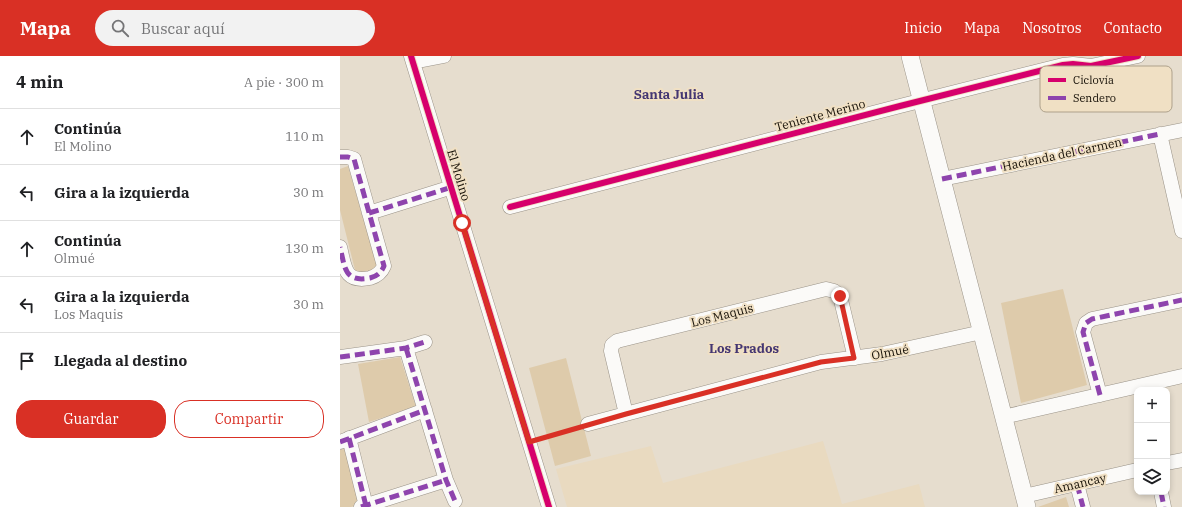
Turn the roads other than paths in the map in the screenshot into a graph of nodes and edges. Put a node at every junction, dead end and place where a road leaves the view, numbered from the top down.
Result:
1 (444, 56) edge
2 (910, 56) edge
3 (1138, 56) edge
4 (412, 59) edge
5 (1068, 60) edge
6 (1046, 66) edge
7 (1040, 68) edge
8 (922, 100) junction
9 (1182, 130) edge
10 (1160, 134) junction
11 (340, 157) edge
12 (942, 179) junction
13 (452, 188) junction
14 (510, 207) dead end
15 (369, 213) junction
16 (1182, 231) edge
17 (340, 247) edge
18 (1182, 300) edge
19 (982, 332) junction
20 (425, 342) dead end
21 (406, 348) junction
22 (340, 357) edge
23 (854, 358) junction
24 (1182, 376) edge
25 (1100, 394) junction
26 (425, 410) junction
27 (626, 414) junction
28 (1002, 417) junction
29 (588, 424) road end
30 (345, 440) edge
31 (1182, 460) edge
32 (1170, 462) edge
33 (1134, 471) edge
34 (446, 480) junction
35 (1077, 484) junction
36 (1162, 495) edge
37 (455, 501) dead end
38 (1025, 502) edge
39 (363, 506) edge
40 (549, 507) edge
41 (1083, 507) edge
42 (1164, 507) edge

1 - 4 street
2 - 8 main road
3 - 5 street, Teniente Merino
4 - 13 street, El Molino
5 - 6 street, Teniente Merino
7 - 8 street, Teniente Merino
8 - 12 main road
8 - 14 street, Teniente Merino
9 - 10 street, Hacienda del Carmen
10 - 12 street, Hacienda del Carmen
10 - 16 street
11 - 15 street
12 - 19 main road
13 - 15 street
13 - 40 street, El Molino
15 - 17 street
18 - 25 street
19 - 23 street, Olmué
19 - 28 main road
20 - 21 street
21 - 22 street
21 - 26 street
23 - 27 street, Olmué
23 - 27 street, Los Maquis
24 - 25 street
25 - 28 street
26 - 30 street
26 - 34 street
27 - 29 street, Olmué
28 - 38 main road
30 - 39 street
31 - 32 street
33 - 35 street, Amancay
34 - 37 street
34 - 39 street
35 - 38 street, Amancay
35 - 41 street
36 - 42 street

